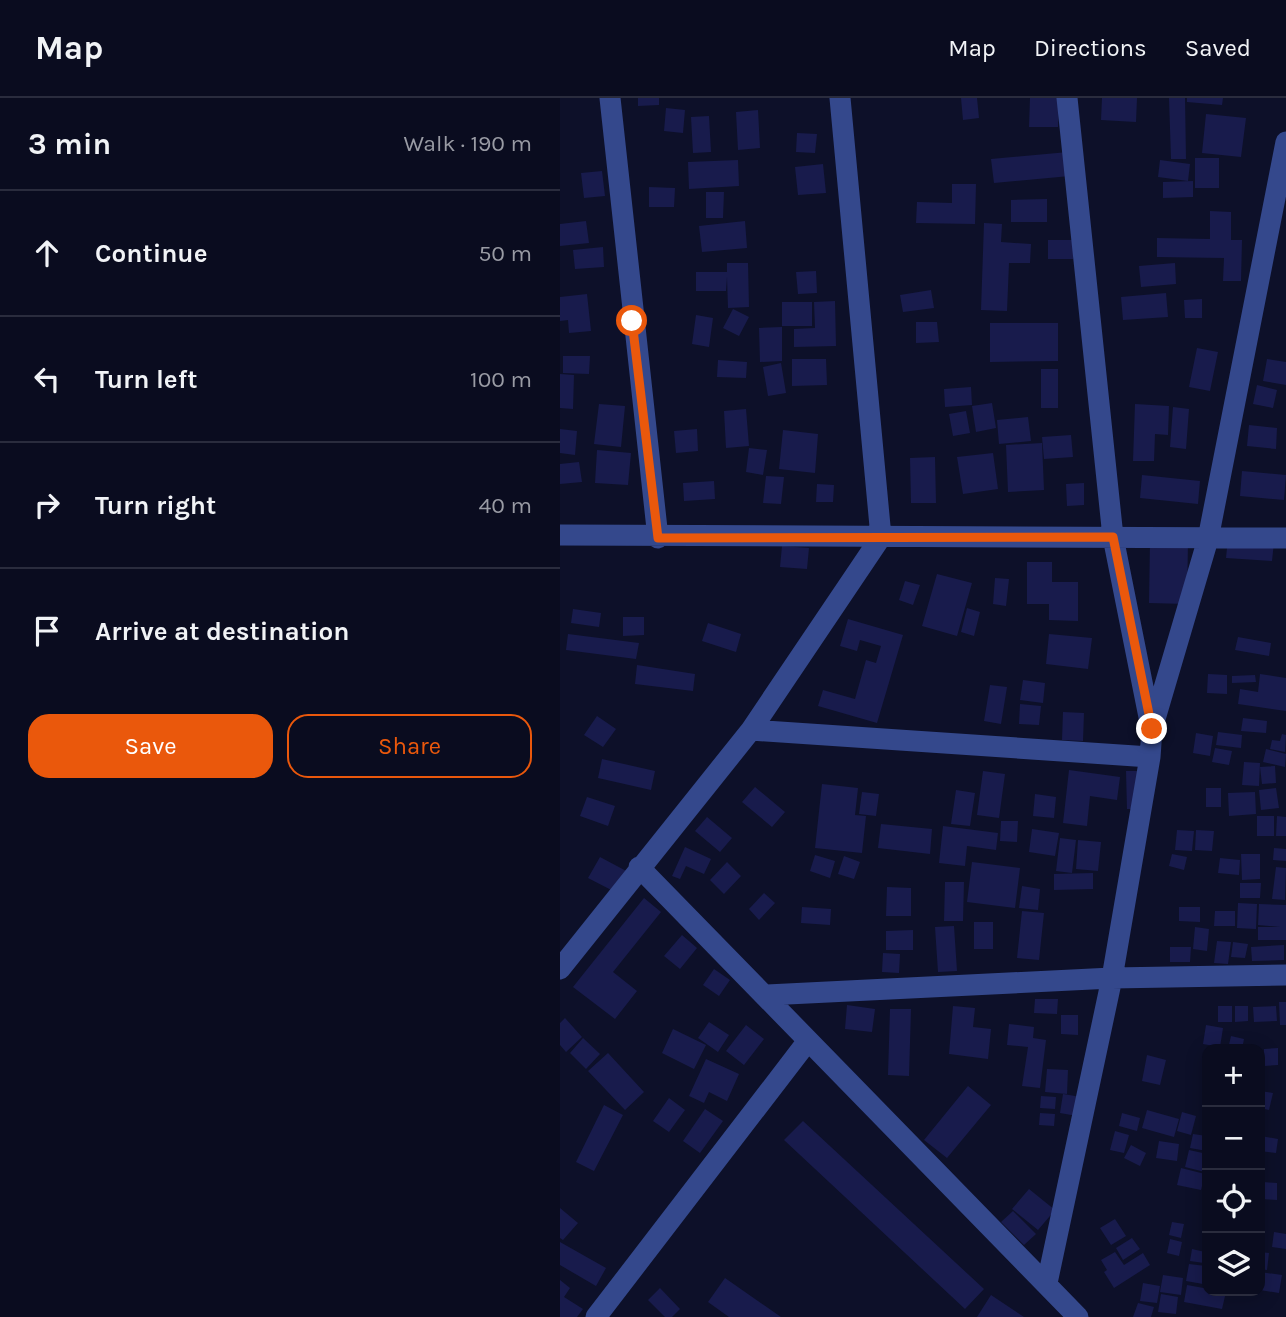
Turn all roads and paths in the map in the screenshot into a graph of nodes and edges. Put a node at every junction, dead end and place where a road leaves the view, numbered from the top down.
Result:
1 (610, 98) edge
2 (840, 98) edge
3 (1067, 98) edge
4 (1286, 142) edge
5 (560, 535) edge
6 (881, 537) junction
7 (1113, 537) junction
8 (658, 538) junction
9 (1286, 538) edge
10 (1208, 540) junction
11 (1152, 729) junction
12 (751, 730) junction
13 (1150, 757) junction
14 (639, 867) junction
15 (560, 969) edge
16 (1286, 975) edge
17 (1112, 978) junction
18 (767, 995) junction
19 (807, 1042) junction
20 (1047, 1283) junction
21 (596, 1317) edge
22 (1078, 1317) edge

1 - 8 street
2 - 6 street
3 - 7 street
4 - 10 street
5 - 8 street
6 - 7 street
6 - 8 street
6 - 12 street
7 - 10 street
7 - 11 street
9 - 10 street
10 - 11 street
11 - 13 street
12 - 13 street
12 - 14 street
13 - 17 street
14 - 15 street
14 - 18 street
16 - 17 street
17 - 18 street
17 - 20 street
18 - 19 street
19 - 20 street
19 - 21 street
20 - 22 street

